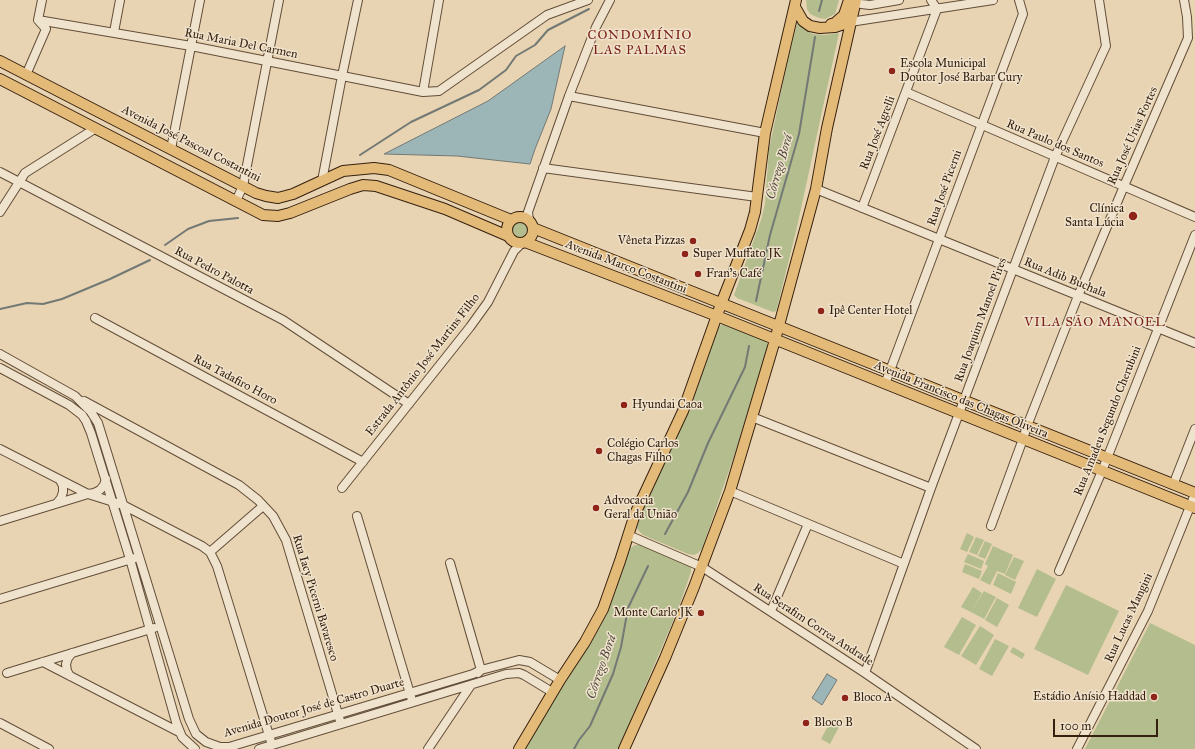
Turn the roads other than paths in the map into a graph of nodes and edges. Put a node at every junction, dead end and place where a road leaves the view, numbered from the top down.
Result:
1 (42, 0) edge
2 (120, 0) edge
3 (200, 0) edge
4 (279, 0) edge
5 (358, 0) edge
6 (440, 0) edge
7 (588, 0) edge
8 (610, 0) edge
9 (853, 0) edge
10 (899, 0) edge
11 (931, 0) edge
12 (993, 0) edge
13 (1019, 0) edge
14 (1100, 0) edge
15 (1184, 0) edge
16 (796, 4) edge
17 (937, 9) junction
18 (38, 20) junction
19 (850, 22) junction
20 (818, 28) junction
21 (114, 32) junction
22 (1191, 40) edge
23 (191, 46) junction
24 (267, 60) junction
25 (0, 61) edge
26 (26, 75) junction
27 (342, 76) junction
28 (0, 79) edge
29 (20, 89) junction
30 (423, 92) junction
31 (906, 92) junction
32 (569, 96) junction
33 (982, 125) junction
34 (96, 128) junction
35 (765, 133) junction
36 (171, 149) junction
37 (1055, 157) junction
38 (326, 163) junction
39 (543, 168) junction
40 (0, 172) edge
41 (337, 174) junction
42 (322, 181) junction
43 (19, 182) junction
44 (243, 186) junction
45 (1124, 186) junction
46 (816, 189) junction
47 (757, 197) junction
48 (236, 201) junction
49 (862, 208) junction
50 (0, 212) edge
51 (1195, 217) edge
52 (524, 220) junction
53 (1195, 235) edge
54 (509, 238) junction
55 (939, 239) junction
56 (520, 246) junction
57 (1013, 269) junction
58 (700, 295) junction
59 (1078, 296) junction
60 (721, 304) junction
61 (694, 308) junction
62 (717, 316) junction
63 (95, 318) dead end
64 (779, 327) junction
65 (1158, 328) junction
66 (775, 340) junction
67 (1195, 343) edge
68 (0, 354) edge
69 (0, 368) edge
70 (890, 371) junction
71 (885, 384) junction
72 (75, 396) junction
73 (964, 400) junction
74 (409, 404) junction
75 (100, 410) junction
76 (91, 412) junction
77 (959, 414) junction
78 (752, 417) junction
79 (84, 418) junction
80 (114, 418) junction
81 (1027, 426) junction
82 (1195, 429) edge
83 (101, 430) junction
84 (1024, 439) junction
85 (0, 449) edge
86 (1107, 458) junction
87 (363, 462) junction
88 (1102, 471) junction
89 (106, 479) junction
90 (60, 480) junction
91 (1173, 485) junction
92 (342, 488) dead end
93 (931, 488) junction
94 (730, 491) junction
95 (88, 494) junction
96 (1195, 494) edge
97 (112, 502) junction
98 (57, 504) junction
99 (123, 505) junction
100 (263, 506) junction
101 (1192, 507) edge
102 (357, 516) dead end
103 (147, 517) junction
104 (0, 521) edge
105 (808, 524) junction
106 (991, 526) dead end
107 (130, 528) junction
108 (628, 536) junction
109 (210, 552) junction
110 (139, 556) junction
111 (130, 560) junction
112 (450, 563) dead end
113 (904, 564) junction
114 (702, 567) junction
115 (1060, 571) dead end
116 (0, 599) edge
117 (771, 611) junction
118 (161, 626) junction
119 (150, 629) junction
120 (72, 653) junction
121 (519, 660) junction
122 (43, 662) junction
123 (481, 670) junction
124 (7, 673) dead end
125 (519, 673) junction
126 (865, 673) junction
127 (70, 676) junction
128 (560, 680) junction
129 (470, 685) junction
130 (552, 692) junction
131 (410, 693) junction
132 (413, 703) junction
133 (338, 714) junction
134 (189, 719) junction
135 (176, 722) junction
136 (0, 723) edge
137 (165, 724) junction
138 (342, 724) junction
139 (179, 732) junction
140 (269, 735) junction
141 (272, 745) junction
142 (222, 748) edge
143 (49, 749) edge
144 (195, 749) edge
145 (259, 749) edge
146 (428, 749) edge
147 (519, 749) edge
148 (624, 749) edge
149 (976, 749) edge
150 (1077, 749) edge

1 - 18 street
2 - 21 street
3 - 23 street
4 - 24 street
5 - 27 street
6 - 30 street
7 - 30 street, Rua Maria Del Carmen
8 - 32 street
9 - 10 street
9 - 19 main road
9 - 20 main road
11 - 17 street
12 - 17 street
13 - 33 street, Rua José Picerni
14 - 37 street, Rua Joaquim Manoel Pires
15 - 22 street, Rua José Urias Fortes
16 - 20 main road
16 - 35 main road
17 - 19 street
17 - 31 street, Rua José Agrelli
18 - 21 street, Rua Maria Del Carmen
18 - 26 street
19 - 20 main road
19 - 46 main road
21 - 23 street, Rua Maria Del Carmen
22 - 45 street, Rua José Urias Fortes
23 - 24 street, Rua Maria Del Carmen
23 - 36 street
24 - 27 street, Rua Maria Del Carmen
24 - 44 street
25 - 26 main road, Avenida José Pascoal Costantini
26 - 29 main road
26 - 36 main road, Avenida José Pascoal Costantini
27 - 30 street, Rua Maria Del Carmen
27 - 38 street
28 - 29 main road
29 - 34 main road
31 - 33 street, Rua Paulo dos Santos
31 - 49 street, Rua José Agrelli
32 - 35 street
32 - 39 street
33 - 37 street, Rua Paulo dos Santos
33 - 55 street, Rua José Picerni
34 - 43 street
34 - 48 main road
35 - 47 main road
36 - 44 main road, Avenida José Pascoal Costantini
37 - 45 street, Rua Paulo dos Santos
37 - 57 street, Rua Joaquim Manoel Pires
38 - 41 street
38 - 42 street
39 - 47 street
39 - 52 street
40 - 43 street, Rua Pedro Palotta
41 - 42 main road, Avenida José Pascoal Costantini
41 - 52 main road, Avenida José Pascoal Costantini
42 - 44 main road, Avenida José Pascoal Costantini
43 - 50 street
43 - 74 street, Rua Pedro Palotta
44 - 48 street
45 - 51 street, Rua Paulo dos Santos
45 - 59 street, Rua José Urias Fortes
46 - 49 street, Rua Adib Buchala
46 - 64 main road
47 - 60 main road
48 - 54 main road
49 - 55 street, Rua Adib Buchala
52 - 54 main road
52 - 56 main road
52 - 58 main road, Avenida Marco Costantini
53 - 65 street, Rua Amadeu Segundo Cherubini
54 - 56 main road, Avenida Marco Costantini
55 - 57 street, Rua Adib Buchala
55 - 70 street, Rua José Picerni
56 - 61 main road, Avenida Marco Costantini
56 - 74 street, Estrada Antônio José Martins Filho
57 - 59 street, Rua Adib Buchala
57 - 73 street, Rua Joaquim Manoel Pires
58 - 60 main road, Avenida Marco Costantini
58 - 61 main road
59 - 65 street, Rua Adib Buchala
59 - 81 street, Rua José Urias Fortes
60 - 62 main road
60 - 64 main road, Avenida Francisco das Chagas Oliveira
61 - 62 main road, Avenida Marco Costantini
62 - 66 main road, Avenida Francisco das Chagas Oliveira
62 - 108 main road
63 - 87 street, Rua Tadafiro Horo
64 - 66 main road
64 - 70 main road, Avenida Francisco das Chagas Oliveira
65 - 67 street, Rua Adib Buchala
65 - 86 street, Rua Amadeu Segundo Cherubini
66 - 71 main road, Avenida Francisco das Chagas Oliveira
66 - 78 main road
68 - 72 street, Avenida Doutor José de Castro Duarte
69 - 79 street
70 - 71 street, Rua José Picerni
70 - 73 main road, Avenida Francisco das Chagas Oliveira
71 - 77 main road, Avenida Francisco das Chagas Oliveira
72 - 75 street, Rua Iacy Picerni Bavaresco
72 - 76 street, Avenida Doutor José de Castro Duarte
73 - 77 street, Rua Joaquim Manoel Pires
73 - 81 main road, Avenida Francisco das Chagas Oliveira
74 - 87 street, Estrada Antônio José Martins Filho
75 - 76 street
75 - 80 street, Rua Iacy Picerni Bavaresco
76 - 79 street
76 - 83 street, Avenida Doutor José de Castro Duarte
77 - 84 main road, Avenida Francisco das Chagas Oliveira
77 - 93 street, Rua Joaquim Manoel Pires
78 - 93 street
78 - 94 main road
79 - 89 street
80 - 83 street
80 - 100 street, Rua Iacy Picerni Bavaresco
81 - 84 street, Rua José Urias Fortes
81 - 86 main road, Avenida Francisco das Chagas Oliveira
82 - 91 street
83 - 99 street, Avenida Doutor José de Castro Duarte
84 - 88 main road, Avenida Francisco das Chagas Oliveira
84 - 106 street, Rua José Urias Fortes
85 - 90 street
86 - 88 street, Rua Amadeu Segundo Cherubini
86 - 91 main road, Avenida Francisco das Chagas Oliveira
87 - 92 street, Estrada Antônio José Martins Filho
88 - 101 main road, Avenida Francisco das Chagas Oliveira
88 - 115 street, Rua Amadeu Segundo Cherubini
89 - 95 street
89 - 97 street
90 - 95 street
90 - 98 street
91 - 96 main road, Avenida Francisco das Chagas Oliveira
93 - 113 street, Rua Joaquim Manoel Pires
94 - 105 street
94 - 114 main road
95 - 97 street
95 - 98 street
96 - 101 street, Rua Lucas Mangini
97 - 99 street
97 - 111 street
98 - 104 street
99 - 103 street
99 - 107 street, Avenida Doutor José de Castro Duarte
100 - 109 street
100 - 133 street, Rua Iacy Picerni Bavaresco
101 - 150 street, Rua Lucas Mangini
102 - 131 street
103 - 107 street
103 - 109 street
105 - 113 street
105 - 117 street
107 - 110 street, Avenida Doutor José de Castro Duarte
108 - 114 street, Rua Serafim Correa Andrade
108 - 128 main road
109 - 140 street
110 - 111 street
110 - 118 street, Avenida Doutor José de Castro Duarte
111 - 116 street
111 - 119 street
112 - 123 street
113 - 126 street, Rua Joaquim Manoel Pires
114 - 117 street, Rua Serafim Correa Andrade
114 - 148 main road
117 - 126 street, Rua Serafim Correa Andrade
118 - 119 street
118 - 134 street, Avenida Doutor José de Castro Duarte
119 - 120 street
119 - 135 street
120 - 122 street
120 - 127 street
121 - 123 street, Avenida Doutor José de Castro Duarte
121 - 125 street
121 - 128 street
122 - 124 street
122 - 127 street
123 - 129 street
123 - 131 street, Avenida Doutor José de Castro Duarte
125 - 129 street, Avenida Doutor José de Castro Duarte
125 - 130 street
126 - 149 street, Rua Serafim Correa Andrade
127 - 137 street
128 - 130 main road
129 - 132 street, Avenida Doutor José de Castro Duarte
129 - 146 street
130 - 147 main road
131 - 132 street
131 - 133 street, Avenida Doutor José de Castro Duarte
132 - 138 street, Avenida Doutor José de Castro Duarte
133 - 138 street, Rua Iacy Picerni Bavaresco
133 - 140 street, Avenida Doutor José de Castro Duarte
134 - 135 street
134 - 142 street, Avenida Doutor José de Castro Duarte
135 - 137 street
135 - 139 street
136 - 143 street
137 - 139 street
138 - 141 street, Avenida Doutor José de Castro Duarte
139 - 144 street
140 - 141 street
140 - 142 street, Avenida Doutor José de Castro Duarte
141 - 145 street, Avenida Doutor José de Castro Duarte

